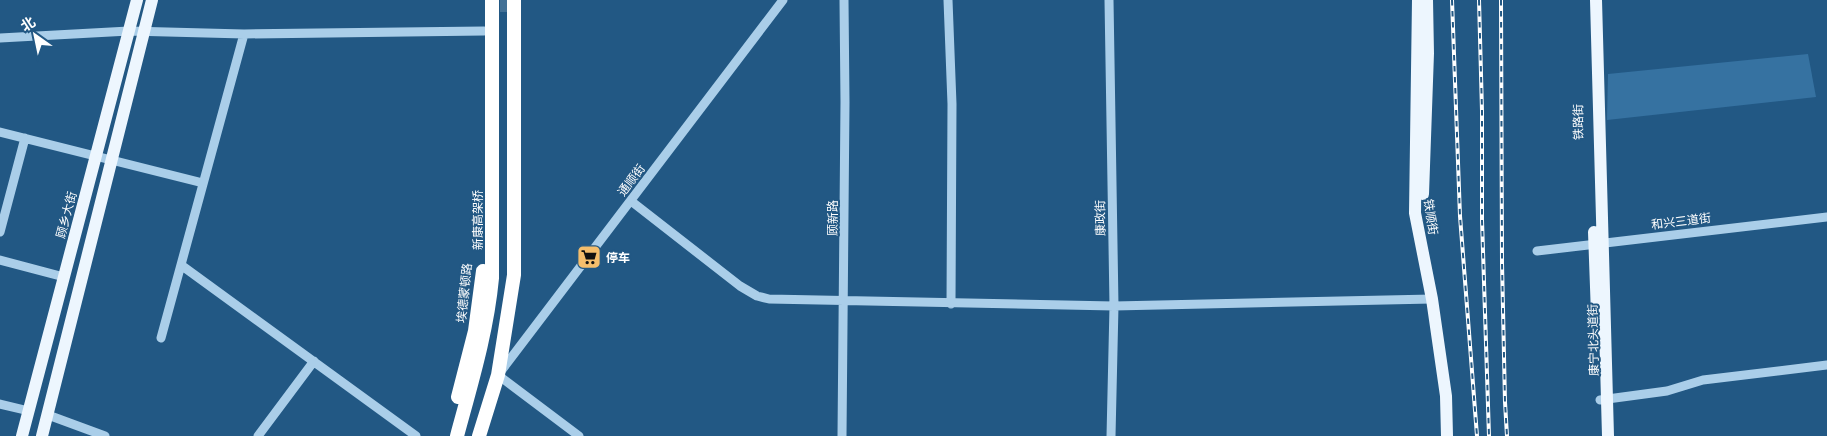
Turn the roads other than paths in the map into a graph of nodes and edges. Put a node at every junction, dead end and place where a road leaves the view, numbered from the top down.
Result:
1 (137, 0) edge
2 (152, 0) edge
3 (484, 0) edge
4 (514, 0) tunnel mouth
5 (783, 0) edge
6 (844, 0) edge
7 (948, 0) edge
8 (1109, 0) edge
9 (1414, 0) edge
10 (1418, 0) edge
11 (1427, 0) edge
12 (1433, 0) edge
13 (1590, 0) edge
14 (1596, 0) edge
15 (499, 8) edge
16 (484, 31) junction
17 (129, 32) junction
18 (144, 32) junction
19 (244, 34) junction
20 (0, 38) edge
21 (1423, 53) junction
22 (0, 132) edge
23 (25, 138) junction
24 (96, 155) junction
25 (112, 159) junction
26 (203, 183) junction
27 (630, 201) junction
28 (1827, 217) edge
29 (0, 232) edge
30 (1599, 244) junction
31 (1537, 251) dead end
32 (0, 260) edge
33 (181, 265) junction
34 (64, 277) junction
35 (1432, 299) junction
36 (844, 300) junction
37 (951, 304) junction
38 (509, 306) junction
39 (1114, 306) junction
40 (161, 338) dead end
41 (314, 361) junction
42 (1827, 365) edge
43 (498, 375) junction
44 (1604, 399) junction
45 (0, 404) edge
46 (29, 411) junction
47 (48, 414) junction
48 (88, 433) edge
49 (22, 436) edge
50 (42, 436) edge
51 (105, 436) edge
52 (258, 436) edge
53 (416, 436) edge
54 (448, 436) edge
55 (457, 436) edge
56 (465, 436) edge
57 (479, 436) edge
58 (579, 436) edge
59 (842, 436) edge
60 (1111, 436) edge
61 (1447, 436) edge
62 (1454, 436) edge
63 (1600, 436) edge
64 (1608, 436) edge

1 - 17 main road, 顾乡大街
2 - 18 main road
3 - 16 highway, 埃德蒙顿路
4 - 38 highway
5 - 27 street, 通顺街
6 - 36 street, 顾新路
7 - 37 street
8 - 39 street, 康政街
9 - 21 main road
10 - 21 main road, 铁顺街
11 - 21 main road, 铁顺街
12 - 21 main road
13 - 30 main road, 铁路街
14 - 30 main road, 铁路街
15 - 38 highway
15 - 55 highway, 新康高架桥
15 - 56 highway
16 - 19 street
16 - 54 highway, 埃德蒙顿路
17 - 18 street
17 - 20 street
17 - 24 main road, 顾乡大街
18 - 19 street
18 - 25 main road
19 - 26 street
21 - 35 main road, 铁顺街
21 - 62 main road, 铁顺街
22 - 23 street
23 - 24 street
23 - 29 street
24 - 25 street
24 - 34 main road, 顾乡大街
25 - 26 street
25 - 47 main road
26 - 33 street
27 - 36 street
27 - 43 street, 通顺街
28 - 30 street, 和兴三道街
30 - 31 street, 和兴三道街
30 - 44 main road, 康宁北头道街
32 - 34 street
33 - 40 street
33 - 41 street
34 - 46 main road, 顾乡大街
35 - 39 street
35 - 61 main road, 铁顺街
36 - 37 street
36 - 59 street, 顾新路
37 - 39 street
38 - 43 highway
39 - 60 street, 康政街
41 - 52 street
41 - 53 street
42 - 44 street
43 - 57 highway
43 - 58 street
44 - 63 main road, 康宁北头道街
44 - 64 main road, 康宁北头道街
45 - 46 street
46 - 49 main road, 顾乡大街
47 - 48 street
47 - 50 main road
48 - 51 street

